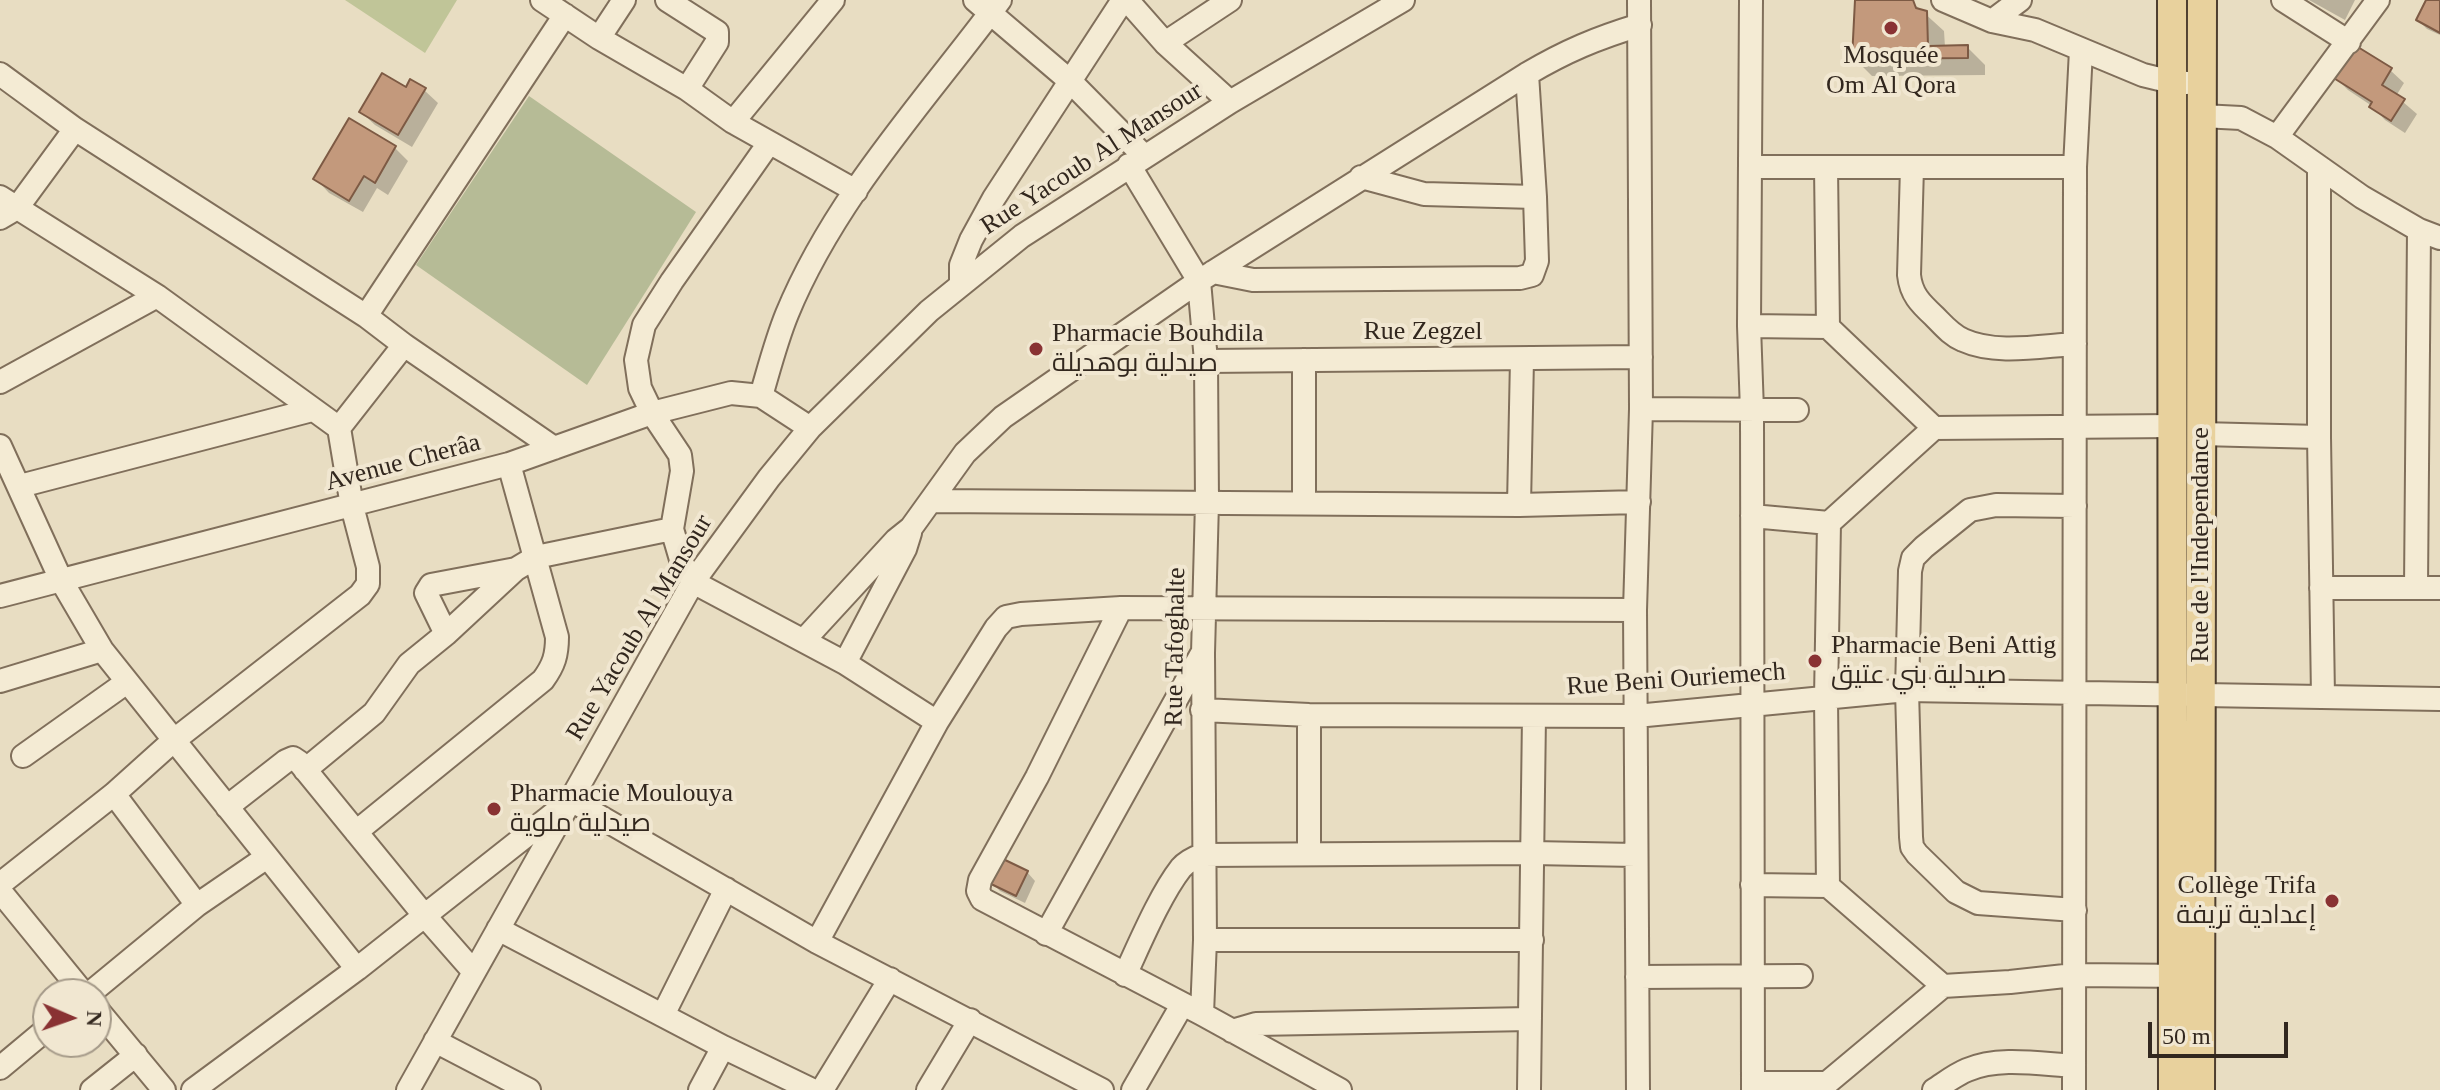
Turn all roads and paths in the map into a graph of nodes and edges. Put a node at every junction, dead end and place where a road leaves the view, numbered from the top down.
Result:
1 (542, 0) edge
2 (624, 0) edge
3 (667, 0) edge
4 (833, 0) edge
5 (1125, 0) edge
6 (1230, 0) edge
7 (1403, 0) edge
8 (1639, 0) edge
9 (1751, 0) edge
10 (1943, 0) edge
11 (2020, 0) edge
12 (2172, 0) edge
13 (2202, 0) edge
14 (2283, 0) edge
15 (2378, 0) edge
16 (988, 5) edge
17 (565, 15) junction
18 (1992, 21) junction
19 (1640, 25) junction
20 (599, 38) junction
21 (2349, 42) junction
22 (1165, 43) junction
23 (2081, 50) junction
24 (0, 74) edge
25 (1527, 74) junction
26 (1070, 81) junction
27 (2172, 82) junction
28 (2202, 83) junction
29 (687, 89) junction
30 (1230, 102) junction
31 (2202, 116) junction
32 (733, 122) junction
33 (75, 129) junction
34 (2277, 137) junction
35 (769, 143) junction
36 (1137, 161) junction
37 (1751, 167) junction
38 (1826, 167) junction
39 (1912, 167) junction
40 (2075, 167) junction
41 (2319, 168) junction
42 (1361, 177) junction
43 (856, 191) junction
44 (1535, 197) junction
45 (6, 208) edge
46 (2430, 234) edge
47 (1206, 277) junction
48 (961, 283) junction
49 (157, 296) junction
50 (366, 316) junction
51 (1749, 326) junction
52 (1828, 327) junction
53 (2075, 344) junction
54 (404, 345) junction
55 (1641, 357) junction
56 (1522, 359) junction
57 (1304, 360) junction
58 (1206, 361) junction
59 (0, 382) edge
60 (761, 396) junction
61 (1641, 409) junction
62 (312, 410) junction
63 (1797, 410) dead end
64 (1752, 411) junction
65 (652, 413) junction
66 (2173, 426) junction
67 (2075, 427) junction
68 (339, 428) junction
69 (810, 428) junction
70 (1934, 428) junction
71 (2201, 434) junction
72 (2319, 437) junction
73 (0, 446) edge
74 (554, 448) junction
75 (509, 464) junction
76 (20, 486) junction
77 (933, 501) junction
78 (1207, 502) junction
79 (1639, 502) junction
80 (1304, 503) junction
81 (1519, 505) junction
82 (352, 506) junction
83 (2075, 506) junction
84 (1752, 516) junction
85 (1829, 523) junction
86 (911, 528) junction
87 (672, 529) junction
88 (526, 563) junction
89 (61, 580) junction
90 (693, 582) junction
91 (2321, 588) junction
92 (2416, 588) junction
93 (2440, 588) edge
94 (0, 596) edge
95 (1121, 608) junction
96 (1205, 608) junction
97 (1635, 610) junction
98 (446, 634) junction
99 (804, 640) junction
100 (102, 650) junction
101 (1203, 653) junction
102 (845, 663) junction
103 (0, 681) edge
104 (127, 682) junction
105 (1907, 690) junction
106 (2075, 692) junction
107 (2188, 694) junction
108 (2323, 696) junction
109 (1826, 698) junction
110 (2440, 699) edge
111 (1751, 705) junction
112 (1202, 710) junction
113 (1309, 715) junction
114 (1534, 716) junction
115 (1636, 716) junction
116 (937, 722) junction
117 (173, 741) junction
118 (23, 756) dead end
119 (305, 770) junction
120 (114, 794) junction
121 (571, 800) junction
122 (227, 807) junction
123 (356, 832) junction
124 (1309, 853) junction
125 (1533, 853) junction
126 (1202, 855) junction
127 (1635, 855) junction
128 (267, 857) junction
129 (0, 884) edge
130 (1752, 885) junction
131 (1828, 886) junction
132 (726, 889) junction
133 (0, 891) edge
134 (197, 905) junction
135 (2075, 910) junction
136 (424, 915) junction
137 (498, 929) junction
138 (1046, 934) junction
139 (1205, 940) junction
140 (1532, 940) junction
141 (817, 942) junction
142 (357, 969) junction
143 (474, 972) junction
144 (1125, 975) junction
145 (2074, 975) junction
146 (1752, 976) junction
147 (1801, 976) dead end
148 (2187, 976) junction
149 (1637, 977) junction
150 (73, 978) edge
151 (106, 978) edge
152 (890, 979) junction
153 (1943, 986) junction
154 (1192, 1010) junction
155 (663, 1015) junction
156 (1530, 1019) junction
157 (970, 1020) junction
158 (112, 1027) edge
159 (1232, 1031) junction
160 (32, 1041) edge
161 (435, 1041) junction
162 (723, 1047) junction
163 (136, 1055) junction
164 (2074, 1066) junction
165 (0, 1068) edge
166 (1753, 1086) edge
167 (1827, 1086) edge
168 (92, 1090) edge
169 (164, 1090) edge
170 (193, 1090) edge
171 (408, 1090) edge
172 (529, 1090) edge
173 (700, 1090) edge
174 (812, 1090) edge
175 (822, 1090) edge
176 (928, 1090) edge
177 (1102, 1090) edge
178 (1133, 1090) edge
179 (1340, 1090) edge
180 (1529, 1090) edge
181 (1638, 1090) edge
182 (1934, 1090) edge
183 (2074, 1090) edge
184 (2173, 1090) edge
185 (2200, 1090) edge

1 - 17 street
2 - 20 street
3 - 29 street
4 - 32 street
5 - 22 street
5 - 26 street
6 - 22 street
7 - 30 street, Rue Yacoub Al Mansour
8 - 19 street
9 - 37 street
10 - 18 street
11 - 18 street
12 - 27 main road, Rue de l'Independance
13 - 28 main road, Rue de l'Independance
14 - 21 street
15 - 21 street
16 - 26 street
16 - 43 street
17 - 20 street
17 - 50 street
18 - 23 street
19 - 25 street
19 - 55 street
20 - 29 street
21 - 34 street
22 - 30 street
23 - 27 street
23 - 40 street
24 - 33 street
25 - 42 street
25 - 44 street
26 - 36 street
26 - 48 street
27 - 28 street
27 - 66 main road, Rue de l'Independance
28 - 31 main road, Rue de l'Independance
29 - 32 street
30 - 36 street, Rue Yacoub Al Mansour
31 - 34 street
31 - 71 main road, Rue de l'Independance
32 - 35 street
33 - 45 street
33 - 50 street
34 - 41 street
35 - 43 street
35 - 65 street
36 - 47 street
36 - 48 street, Rue Yacoub Al Mansour
37 - 38 street
37 - 51 street
38 - 39 street
38 - 52 street
39 - 40 street
39 - 53 street
40 - 53 street
41 - 46 street
41 - 72 street
42 - 44 street
42 - 47 street
43 - 60 street
44 - 47 street
45 - 49 street
46 - 92 street
47 - 58 street, Rue Tafoghalte
47 - 77 street
48 - 69 street, Rue Yacoub Al Mansour
49 - 59 street
49 - 62 street
50 - 54 street
51 - 52 street
51 - 64 street
52 - 70 street
53 - 67 street
54 - 68 street
54 - 74 street
55 - 56 street, Rue Zegzel
55 - 61 street
56 - 57 street, Rue Zegzel
56 - 81 street
57 - 58 street, Rue Zegzel
57 - 80 street
58 - 78 street, Rue Tafoghalte
60 - 65 street, Avenue Cherâa
60 - 69 street
61 - 64 street
61 - 79 street
62 - 68 street
62 - 76 street
63 - 64 street
64 - 84 street
65 - 74 street, Avenue Cherâa
65 - 87 street
66 - 67 street
66 - 107 main road, Rue de l'Independance
67 - 70 street
67 - 83 street
68 - 82 street
69 - 90 street, Rue Yacoub Al Mansour
70 - 85 street
71 - 72 street
71 - 107 main road, Rue de l'Independance
72 - 91 street
73 - 76 street
74 - 75 street, Avenue Cherâa
75 - 82 street, Avenue Cherâa
75 - 88 street
76 - 89 street
77 - 78 street
77 - 86 street
78 - 80 street
78 - 96 street, Rue Tafoghalte
79 - 81 street
79 - 97 street
80 - 81 street
82 - 89 street, Avenue Cherâa
82 - 117 street
83 - 105 street
83 - 106 street
84 - 85 street
84 - 111 street
85 - 109 street
86 - 99 street
86 - 102 street
87 - 88 street
87 - 90 street
88 - 98 street
88 - 98 street
88 - 123 street
89 - 94 street, Avenue Cherâa
89 - 100 street
90 - 99 street
90 - 121 street, Rue Yacoub Al Mansour
91 - 92 street
91 - 108 street
92 - 93 street
95 - 96 street
95 - 116 street
95 - 138 street
96 - 97 street
96 - 101 street, Rue Tafoghalte
97 - 115 street
98 - 119 street
99 - 102 street
100 - 103 street
100 - 104 street
101 - 112 street, Rue Tafoghalte
101 - 138 street
102 - 116 street
104 - 117 street
104 - 118 street
105 - 106 street, Rue Beni Ouriemech
105 - 109 street, Rue Beni Ouriemech
105 - 135 street
106 - 107 street, Rue Beni Ouriemech
106 - 135 street
107 - 108 street, Rue Beni Ouriemech
107 - 148 main road, Rue de l'Independance
108 - 110 street, Rue Beni Ouriemech
109 - 111 street, Rue Beni Ouriemech
109 - 131 street
111 - 115 street, Rue Beni Ouriemech
111 - 130 street
112 - 113 street, Rue Beni Ouriemech
112 - 126 street, Rue Tafoghalte
113 - 114 street, Rue Beni Ouriemech
113 - 124 street
114 - 115 street, Rue Beni Ouriemech
114 - 125 street
115 - 127 street
116 - 141 street
117 - 120 street
117 - 122 street
119 - 122 street
119 - 123 street
120 - 129 street
120 - 134 street
121 - 132 street
121 - 136 street
121 - 137 street, Rue Yacoub Al Mansour
122 - 128 street
123 - 136 street
124 - 125 street
124 - 126 street
125 - 127 street
125 - 140 street
126 - 139 street, Rue Tafoghalte
126 - 144 street
127 - 149 street
128 - 134 street
128 - 142 street
130 - 131 street
130 - 146 street
131 - 153 street
132 - 141 street
132 - 155 street
133 - 150 street
134 - 151 street
135 - 145 street
136 - 142 street
136 - 143 street
137 - 143 street, Rue Yacoub Al Mansour
137 - 155 street
138 - 144 street
139 - 140 street
139 - 154 street, Rue Tafoghalte
140 - 156 street
141 - 152 street
142 - 170 street
143 - 161 street, Rue Yacoub Al Mansour
144 - 154 street
145 - 148 street
145 - 153 street
145 - 164 street
146 - 147 street
146 - 149 street
146 - 166 street
148 - 184 main road, Rue de l'Independance
148 - 185 main road, Rue de l'Independance
149 - 181 street
152 - 157 street
152 - 175 street
153 - 167 street
154 - 159 street
154 - 178 street
155 - 162 street
156 - 159 street
156 - 180 street
157 - 176 street
157 - 177 street
158 - 163 street
159 - 179 street
160 - 165 street
161 - 171 street, Rue Yacoub Al Mansour
161 - 172 street
162 - 173 street
162 - 174 street
163 - 168 street
163 - 169 street
164 - 182 street
164 - 183 street
166 - 167 street

